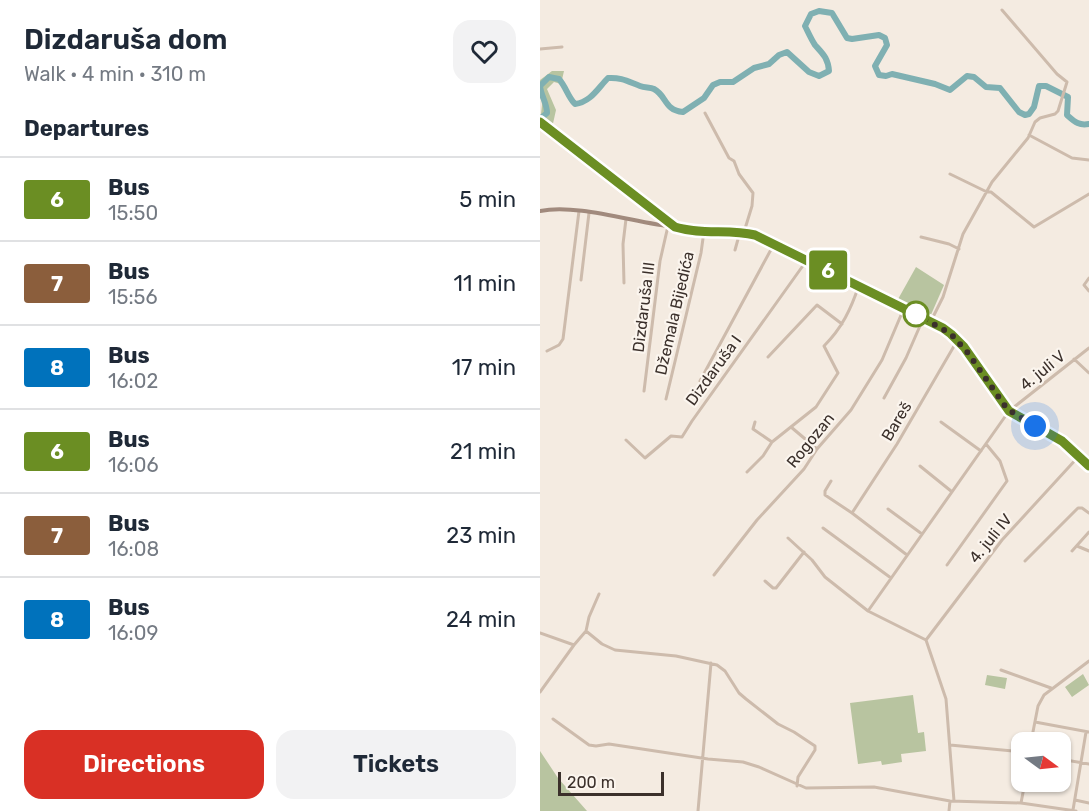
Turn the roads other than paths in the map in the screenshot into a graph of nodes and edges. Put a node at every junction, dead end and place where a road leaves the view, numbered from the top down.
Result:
1 (1002, 10) dead end
2 (562, 47) dead end
3 (540, 50) edge
4 (705, 113) dead end
5 (540, 122) edge
6 (1029, 135) junction
7 (1089, 160) edge
8 (950, 174) dead end
9 (987, 192) junction
10 (1089, 194) edge
11 (540, 211) edge
12 (579, 211) junction
13 (589, 213) junction
14 (626, 219) junction
15 (668, 226) junction
16 (675, 227) junction
17 (704, 231) junction
18 (742, 232) junction
19 (921, 237) dead end
20 (774, 244) junction
21 (959, 249) junction
22 (735, 250) dead end
23 (807, 260) junction
24 (1089, 278) edge
25 (581, 280) dead end
26 (624, 283) dead end
27 (859, 285) junction
28 (1089, 291) edge
29 (904, 308) junction
30 (924, 318) junction
31 (931, 321) junction
32 (842, 324) junction
33 (958, 340) junction
34 (1089, 348) edge
35 (547, 351) dead end
36 (768, 357) dead end
37 (1074, 359) junction
38 (1089, 373) edge
39 (700, 381) dead end
40 (644, 391) dead end
41 (884, 398) dead end
42 (666, 399) dead end
43 (1009, 411) junction
44 (755, 422) dead end
45 (941, 422) dead end
46 (790, 427) junction
47 (626, 440) dead end
48 (772, 442) junction
49 (986, 444) junction
50 (817, 449) junction
51 (981, 451) junction
52 (1079, 456) junction
53 (920, 466) dead end
54 (1089, 466) edge
55 (747, 472) dead end
56 (831, 481) dead end
57 (952, 492) junction
58 (888, 508) dead end
59 (852, 513) junction
60 (1089, 513) edge
61 (823, 528) dead end
62 (1089, 532) edge
63 (922, 534) junction
64 (788, 537) dead end
65 (1077, 546) junction
66 (1072, 551) dead end
67 (1089, 551) edge
68 (804, 552) junction
69 (907, 555) junction
70 (1025, 561) dead end
71 (947, 565) dead end
72 (714, 575) dead end
73 (891, 578) junction
74 (765, 581) dead end
75 (599, 594) dead end
76 (868, 611) junction
77 (586, 631) junction
78 (540, 633) edge
79 (926, 640) junction
80 (574, 645) junction
81 (1089, 661) edge
82 (711, 663) junction
83 (1000, 669) dead end
84 (1051, 688) junction
85 (540, 692) edge
86 (553, 718) dead end
87 (1035, 722) junction
88 (1033, 732) edge
89 (1088, 732) edge
90 (950, 745) junction
91 (1011, 751) edge
92 (704, 759) junction
93 (1071, 761) edge
94 (1081, 763) junction
95 (1089, 764) edge
96 (797, 786) junction
97 (1023, 792) edge
98 (1075, 800) junction
99 (952, 801) junction
100 (1021, 803) junction
101 (1089, 803) edge
102 (698, 811) edge
103 (949, 811) edge
104 (1074, 811) edge

1 - 6 street
2 - 3 street
4 - 18 street
5 - 16 street
6 - 7 street
6 - 9 street
8 - 9 street
9 - 10 street
9 - 21 street
11 - 12 street
12 - 13 street
12 - 35 street
13 - 14 street
13 - 25 street
14 - 15 street
14 - 26 street
15 - 16 street
15 - 40 street, Dizdaruša III
16 - 17 street
17 - 18 street
17 - 42 street, Džemala Bijedića
18 - 20 street
18 - 22 street
19 - 21 street
20 - 23 street
20 - 39 street
21 - 31 street
23 - 27 street
23 - 47 street, Dizdaruša I
24 - 28 street
27 - 29 street
27 - 32 street, Rogozan
29 - 30 street
29 - 50 street, Rogozan
30 - 31 street
30 - 41 street, Bareš
31 - 33 street
32 - 36 street
32 - 46 street, Rogozan
33 - 43 street
33 - 59 street, Bareš
34 - 37 street, 4. juli V
37 - 38 street
37 - 43 street, 4. juli V
43 - 49 street
43 - 52 street
44 - 48 street, Rogozan
45 - 51 street
46 - 48 street, Rogozan
46 - 50 street
48 - 55 street, Rogozan
49 - 51 street
49 - 71 street
50 - 72 street, Rogozan
51 - 57 street
52 - 54 street
52 - 79 street, 4. juli IV
53 - 57 street
56 - 59 street
57 - 63 street
58 - 63 street
59 - 69 street
60 - 70 street
61 - 73 street
62 - 65 street
63 - 69 street
64 - 68 street
65 - 66 street
65 - 67 street
68 - 74 street
68 - 76 street
69 - 73 street
73 - 76 street
75 - 77 street
76 - 79 street
77 - 80 street
77 - 82 street
78 - 80 street
79 - 90 street
80 - 85 street
81 - 84 street
82 - 92 street
82 - 96 street
83 - 84 street
84 - 87 street
86 - 92 street
87 - 88 street
87 - 89 street
89 - 94 street
90 - 91 street
90 - 99 street
92 - 96 street
92 - 102 street
93 - 94 street
94 - 95 street
94 - 98 street
96 - 99 street
97 - 100 street
98 - 101 street
98 - 104 street
99 - 100 street
99 - 103 street
100 - 104 street

